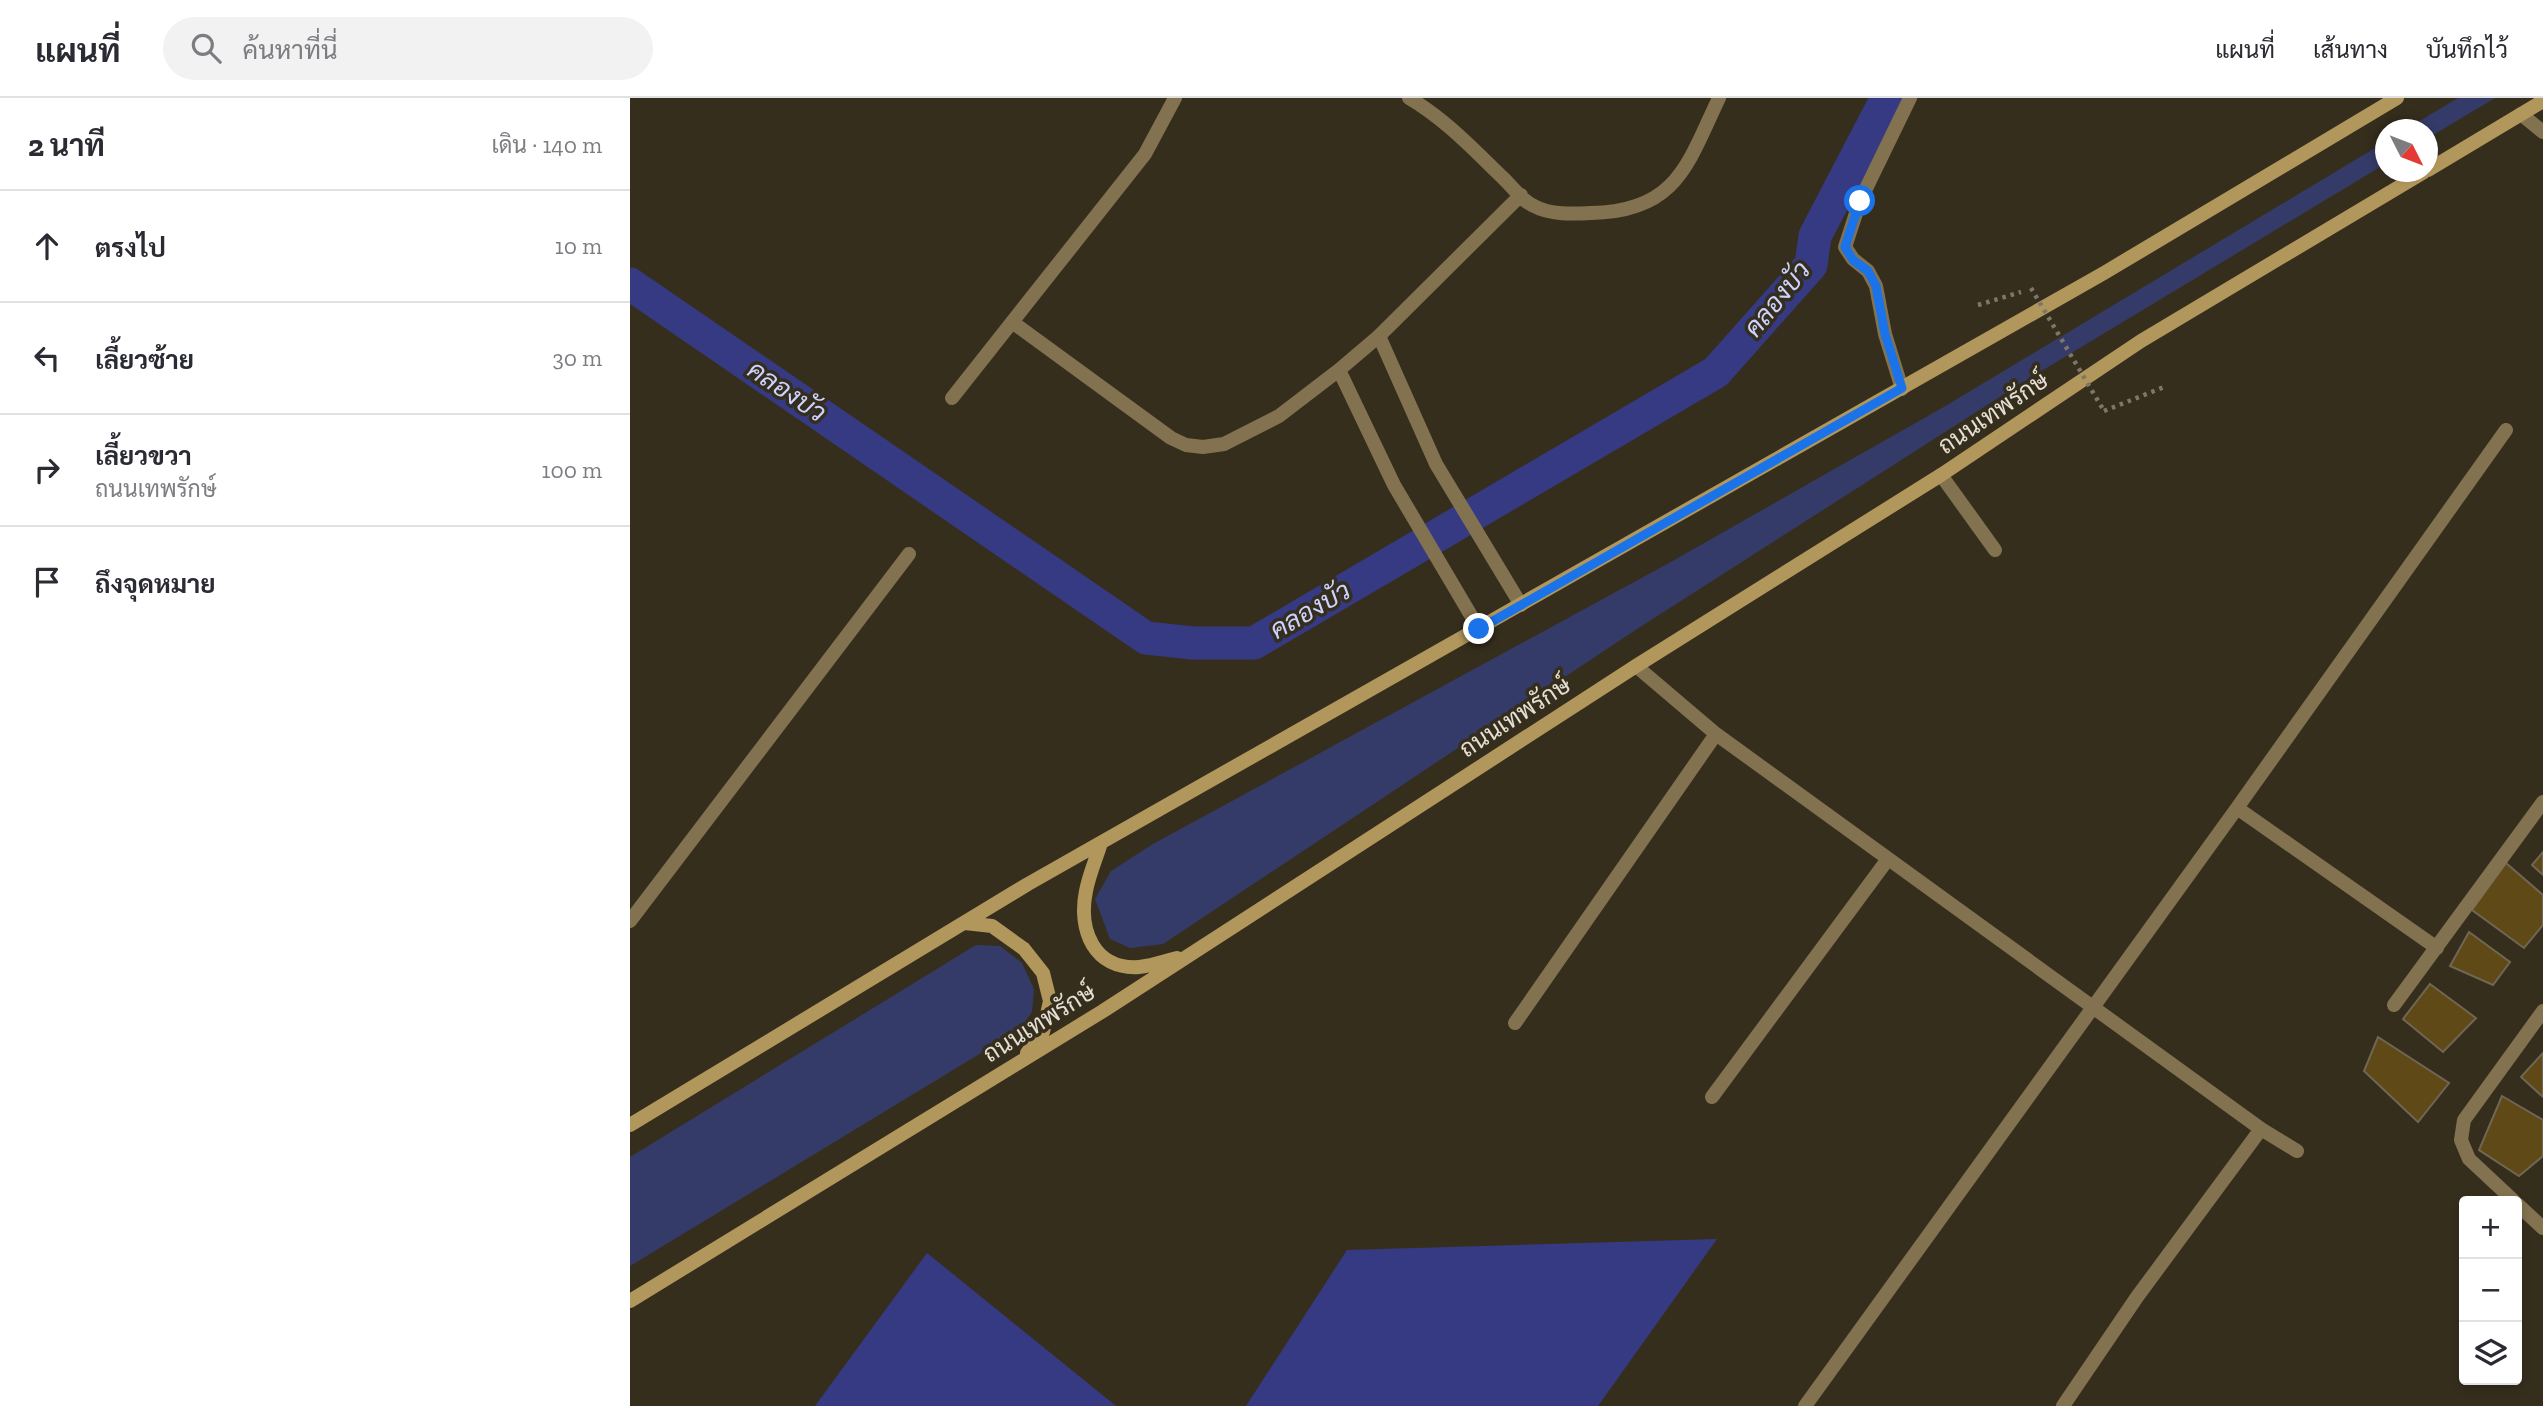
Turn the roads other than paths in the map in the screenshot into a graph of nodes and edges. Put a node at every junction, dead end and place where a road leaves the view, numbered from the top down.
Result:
1 (1175, 98) edge
2 (1409, 98) edge
3 (1442, 98) edge
4 (1719, 98) edge
5 (1910, 98) edge
6 (2397, 98) edge
7 (2543, 101) edge
8 (1434, 112) junction
9 (2521, 114) junction
10 (2543, 132) edge
11 (2438, 164) edge
12 (2408, 182) edge
13 (1521, 195) junction
14 (1012, 321) junction
15 (1379, 335) junction
16 (1339, 370) junction
17 (1902, 388) junction
18 (952, 398) dead end
19 (2506, 430) dead end
20 (1941, 475) junction
21 (1995, 550) dead end
22 (909, 554) dead end
23 (1521, 605) junction
24 (1479, 629) junction
25 (1636, 667) junction
26 (1716, 733) junction
27 (2543, 802) edge
28 (2237, 808) junction
29 (1101, 844) junction
30 (1888, 859) junction
31 (630, 921) edge
32 (965, 923) junction
33 (2437, 948) junction
34 (1189, 956) junction
35 (2394, 1005) dead end
36 (2092, 1007) junction
37 (2543, 1011) edge
38 (1515, 1023) dead end
39 (1022, 1060) junction
40 (1712, 1097) dead end
41 (630, 1125) edge
42 (2261, 1129) junction
43 (2297, 1151) dead end
44 (2509, 1196) edge
45 (2522, 1208) edge
46 (2543, 1228) edge
47 (630, 1301) edge
48 (1805, 1406) edge
49 (2063, 1406) edge

1 - 14 street
2 - 8 street
3 - 8 street
4 - 13 street
5 - 17 street
6 - 17 main road
7 - 9 main road, ถนนเทพรักษ์
8 - 13 street
9 - 10 street
9 - 11 main road, ถนนเทพรักษ์
12 - 20 main road, ถนนเทพรักษ์
13 - 15 street
14 - 16 street
14 - 18 street
15 - 16 street
15 - 23 street
16 - 24 street
17 - 23 main road
19 - 28 street
20 - 21 street
20 - 25 main road, ถนนเทพรักษ์
22 - 31 street
23 - 24 main road
24 - 29 main road
25 - 26 street
25 - 34 main road, ถนนเทพรักษ์
26 - 30 street
26 - 38 street
27 - 33 street
28 - 33 street
28 - 36 street
29 - 32 main road
29 - 34 main road
30 - 36 street
30 - 40 street
32 - 39 main road
32 - 41 main road
33 - 35 street
34 - 39 main road, ถนนเทพรักษ์
36 - 42 street
36 - 48 street
37 - 44 street
39 - 47 main road, ถนนเทพรักษ์
42 - 43 street
42 - 49 street
45 - 46 street

